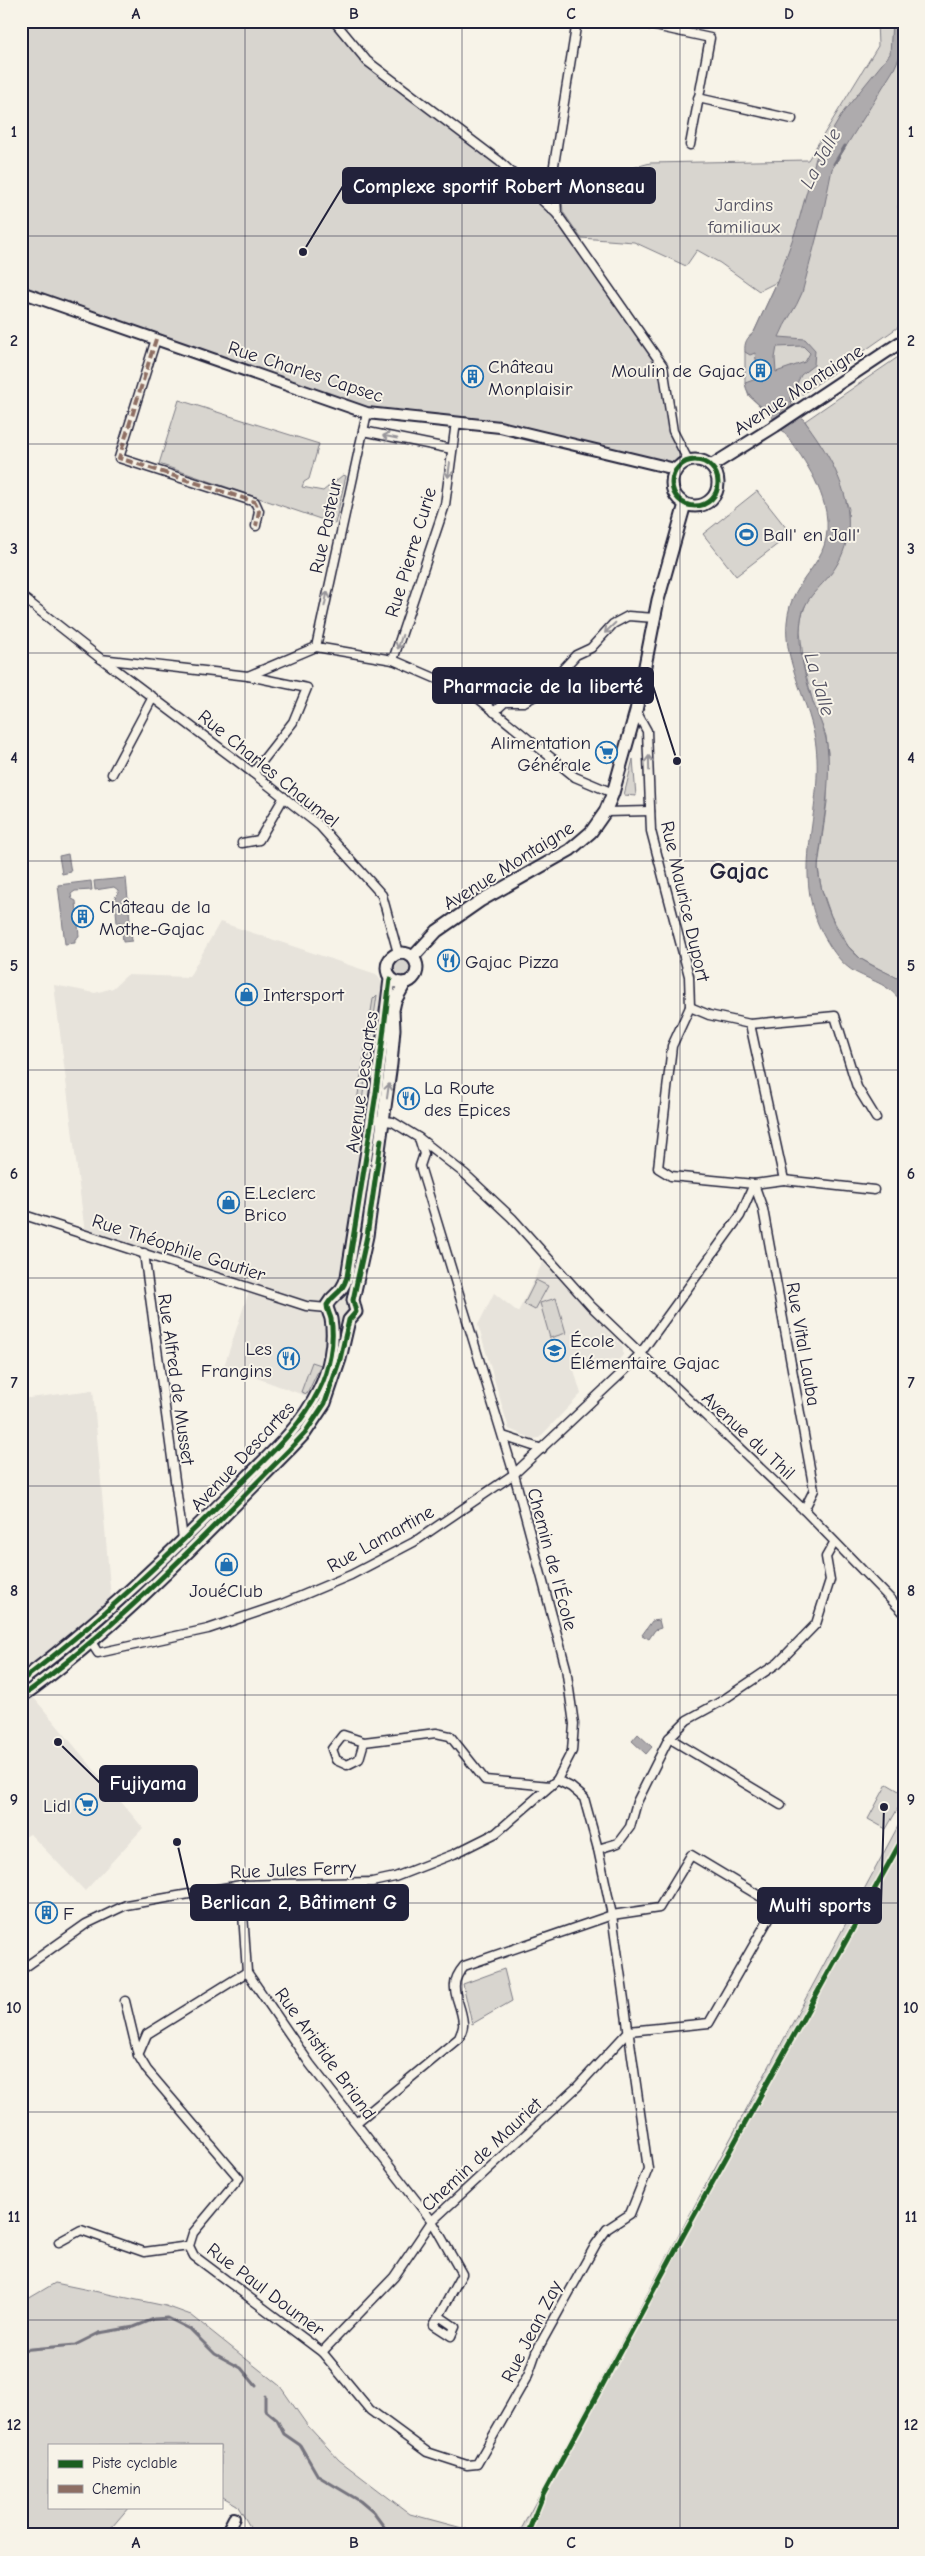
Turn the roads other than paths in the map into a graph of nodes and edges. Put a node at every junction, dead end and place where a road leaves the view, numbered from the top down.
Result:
1 (334, 21) edge
2 (577, 21) edge
3 (632, 21) edge
4 (698, 98) junction
5 (792, 119) dead end
6 (690, 145) dead end
7 (557, 214) junction
8 (21, 292) edge
9 (156, 339) junction
10 (904, 340) edge
11 (367, 413) junction
12 (456, 422) junction
13 (363, 431) junction
14 (452, 449) junction
15 (688, 460) junction
16 (711, 466) junction
17 (675, 469) junction
18 (685, 504) junction
19 (256, 526) dead end
20 (21, 596) edge
21 (655, 618) junction
22 (316, 647) junction
23 (101, 659) junction
24 (394, 660) junction
25 (248, 676) junction
26 (153, 698) junction
27 (636, 711) junction
28 (494, 712) junction
29 (253, 772) junction
30 (112, 774) dead end
31 (613, 793) junction
32 (284, 796) junction
33 (605, 812) junction
34 (650, 812) junction
35 (242, 843) dead end
36 (398, 953) junction
37 (413, 957) junction
38 (390, 979) junction
39 (405, 983) junction
40 (690, 1007) junction
41 (750, 1024) junction
42 (876, 1118) dead end
43 (378, 1120) junction
44 (419, 1138) junction
45 (784, 1180) junction
46 (754, 1184) junction
47 (874, 1190) dead end
48 (21, 1214) edge
49 (144, 1254) junction
50 (339, 1294) junction
51 (353, 1300) junction
52 (329, 1313) junction
53 (349, 1320) junction
54 (640, 1354) junction
55 (503, 1436) junction
56 (542, 1449) junction
57 (514, 1474) junction
58 (804, 1510) junction
59 (183, 1539) junction
60 (834, 1543) junction
61 (904, 1613) edge
62 (91, 1642) junction
63 (21, 1681) edge
64 (21, 1697) edge
65 (669, 1738) junction
66 (364, 1742) junction
67 (557, 1780) junction
68 (550, 1786) junction
69 (781, 1805) dead end
70 (598, 1850) junction
71 (241, 1885) junction
72 (612, 1915) junction
73 (21, 1970) edge
74 (247, 1972) junction
75 (125, 2001) dead end
76 (629, 2031) junction
77 (138, 2055) junction
78 (357, 2122) junction
79 (432, 2221) junction
80 (60, 2242) dead end
81 (189, 2246) junction
82 (439, 2316) dead end
83 (322, 2352) junction
84 (234, 2518) dead end
85 (224, 2535) edge

1 - 7 street
2 - 7 street
3 - 4 street
4 - 5 street
4 - 6 street
7 - 15 street
8 - 9 street, Rue Charles Capsec
9 - 11 street, Rue Charles Capsec
9 - 19 street
10 - 16 main road, Avenue Montaigne
11 - 12 street, Rue Charles Capsec
11 - 13 street, Rue Pasteur
12 - 14 street, Rue Pierre Curie
12 - 17 street, Rue Charles Capsec
14 -> 13 street
22 -> 13 street, Rue Pasteur
14 -> 24 street, Rue Pierre Curie
15 - 16 main road
15 - 17 main road
16 - 18 main road
17 - 18 main road
18 - 21 main road, Avenue Montaigne
20 - 23 street, Rue Charles Chaumel
21 - 27 main road, Avenue Montaigne
21 -> 28 street
22 - 24 street
22 - 25 street
23 - 25 street
23 - 26 street, Rue Charles Chaumel
24 - 28 street
25 - 29 street
26 - 29 street, Rue Charles Chaumel
26 - 30 street
27 - 31 main road, Avenue Montaigne
34 -> 27 street, Rue Maurice Duport
28 - 31 street
29 - 32 street, Rue Charles Chaumel
31 - 33 main road, Avenue Montaigne
32 - 35 street
32 - 36 street, Rue Charles Chaumel
33 - 34 street
33 - 37 main road, Avenue Montaigne
34 - 40 street, Rue Maurice Duport
36 - 37 main road
36 - 38 main road
37 - 39 main road
38 - 39 main road
38 - 43 main road, Avenue Descartes
43 -> 39 main road, Avenue Descartes
40 - 41 street
40 - 46 street, Rue Maurice Duport
41 - 42 street
41 - 45 street
43 - 44 street
43 - 50 main road, Avenue Descartes
43 - 51 main road, Avenue Descartes
44 - 54 street, Avenue du Thil
44 - 55 street, Chemin de l'École
45 - 46 street
45 - 47 street
46 - 54 street
46 - 58 street, Rue Vital Lauba
48 - 49 street, Rue Théophile Gautier
49 - 52 street, Rue Théophile Gautier
49 - 59 street, Rue Alfred de Musset
50 - 51 main road
50 - 52 main road, Avenue Descartes
51 - 53 main road, Avenue Descartes
52 - 53 main road
52 - 59 main road, Avenue Descartes
53 - 62 main road, Avenue Descartes
54 - 56 street, Rue Lamartine
54 - 58 street, Avenue du Thil
55 - 56 street
55 - 57 street, Chemin de l'École
56 - 57 street, Rue Lamartine
57 - 62 street, Rue Lamartine
57 - 67 street, Chemin de l'École
58 - 60 street, Avenue du Thil
59 - 63 main road, Avenue Descartes
60 - 61 street, Avenue du Thil
60 - 65 street
62 - 64 main road, Avenue Descartes
65 - 69 street
65 - 70 street
66 - 66 street
66 - 68 street
67 - 68 street, Rue Jules Ferry
67 - 70 street
68 - 71 street, Rue Jules Ferry
70 - 72 street
71 - 73 street, Rue Jules Ferry
71 - 74 street
72 - 76 street
72 - 76 street
72 - 78 street
74 - 77 street
74 - 78 street, Rue Aristide Briand
75 - 77 street
76 - 79 street, Chemin de Mauriet
76 - 83 street, Rue Jean Zay
77 - 81 street, Rue Paul Doumer
78 - 79 street, Rue Aristide Briand
79 - 82 street, Rue Aristide Briand
79 - 83 street, Chemin de Mauriet
80 - 81 street
81 - 83 street, Rue Paul Doumer
84 - 85 street

